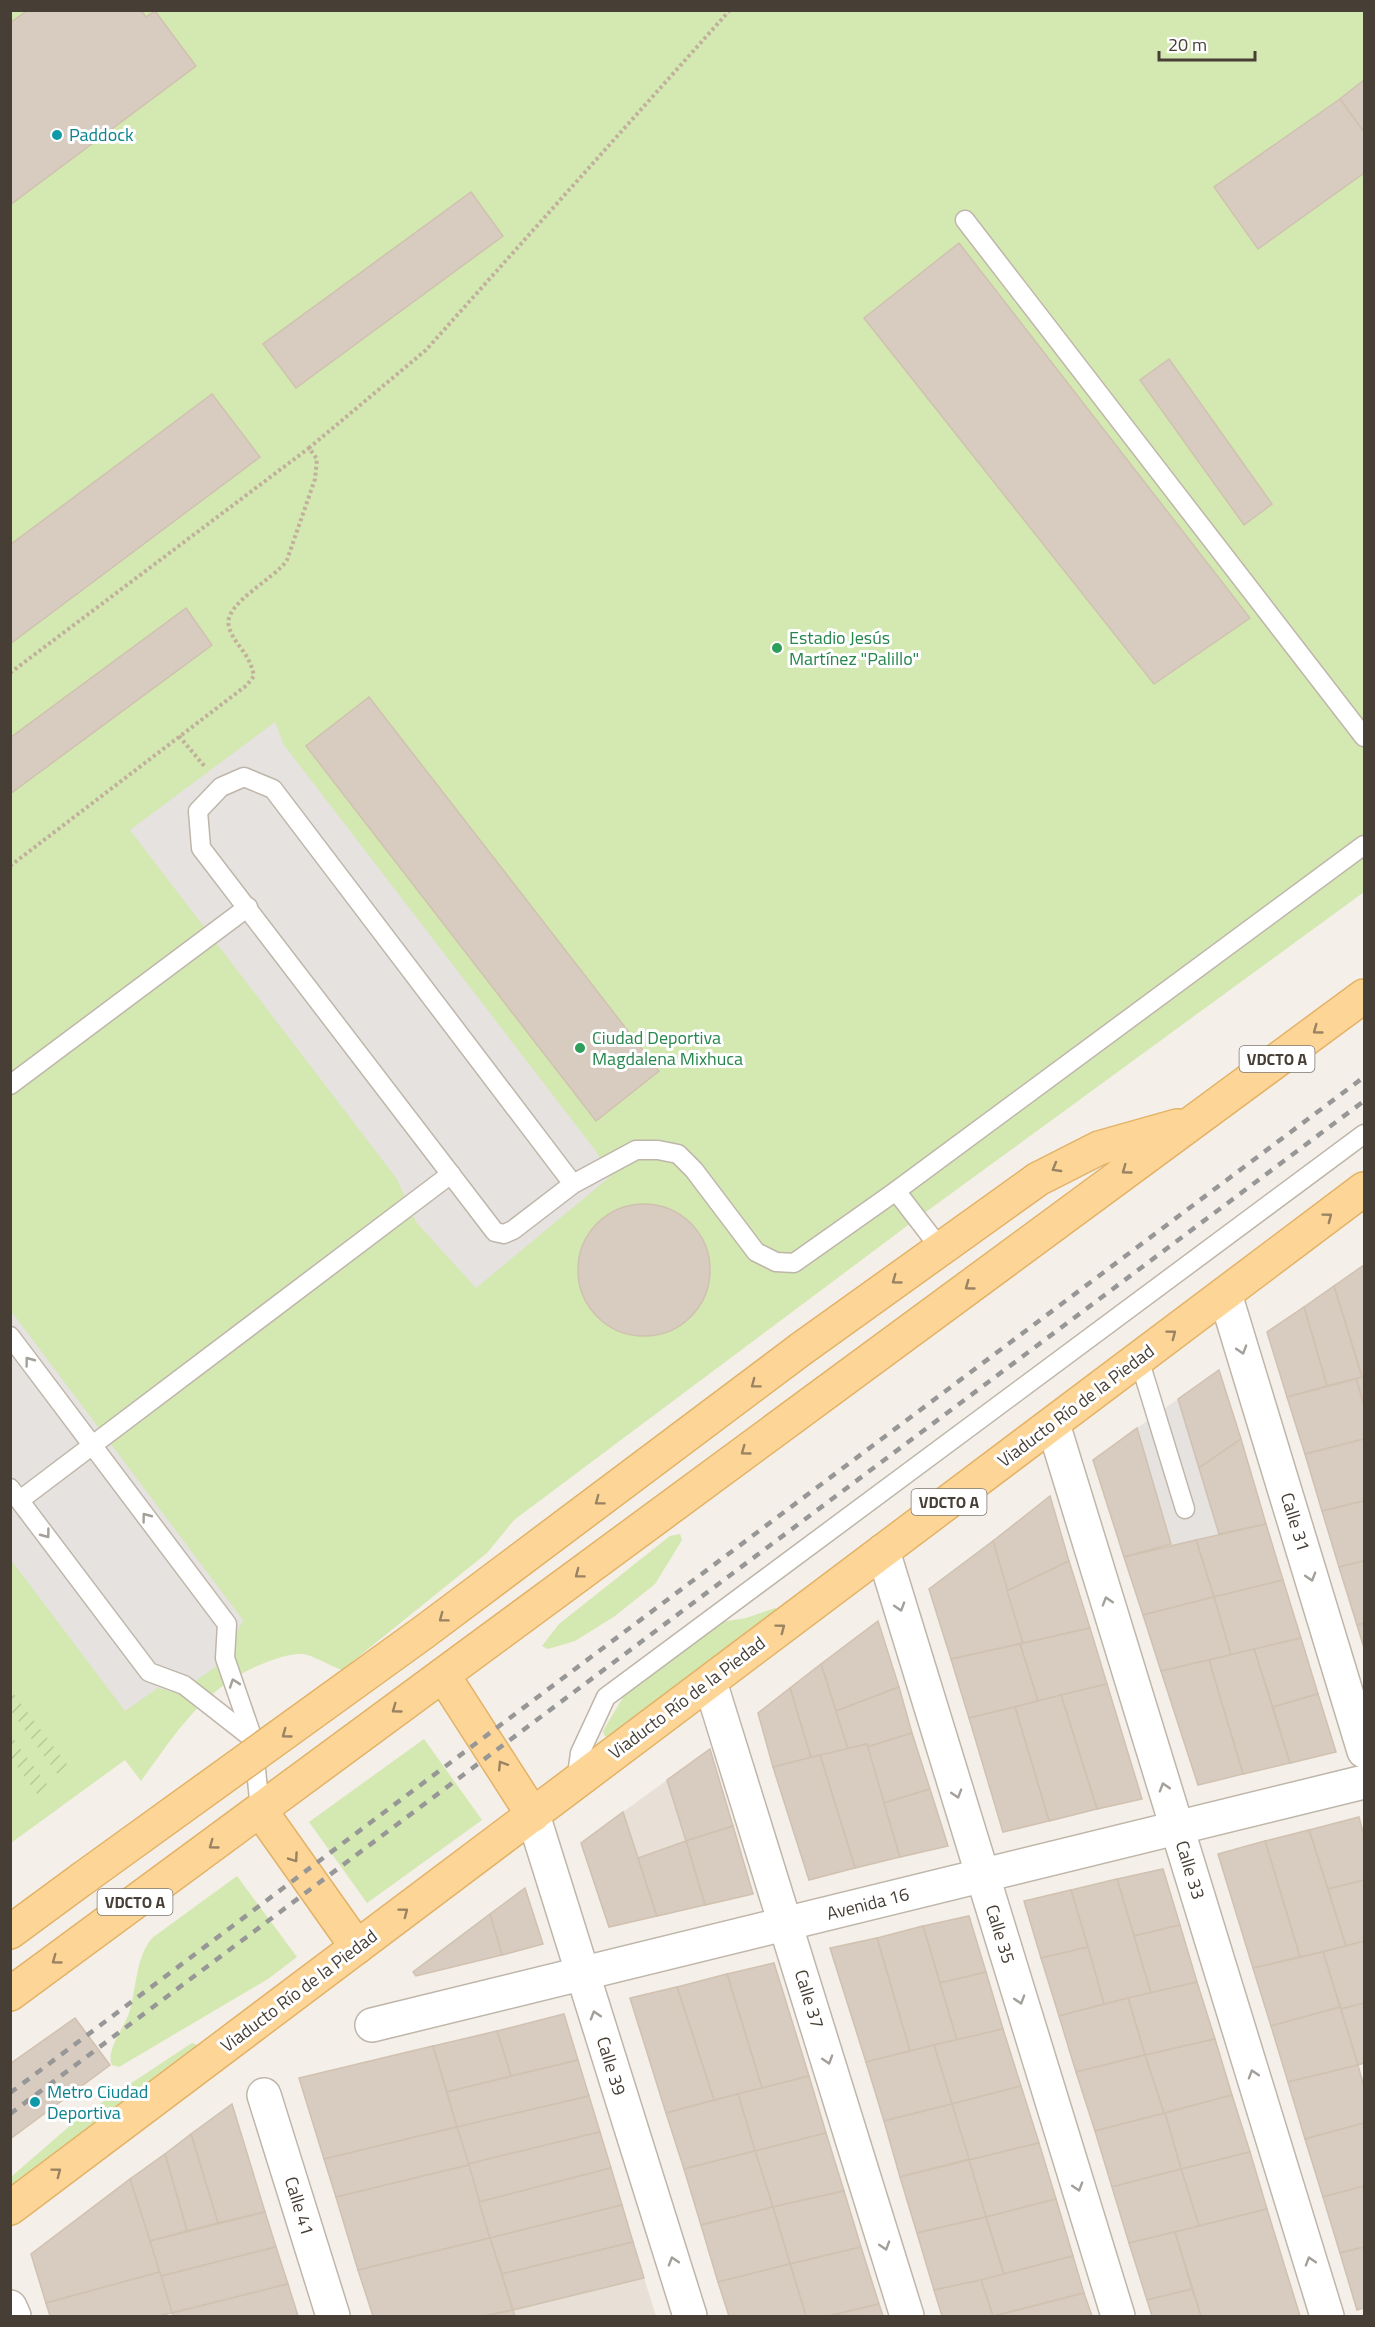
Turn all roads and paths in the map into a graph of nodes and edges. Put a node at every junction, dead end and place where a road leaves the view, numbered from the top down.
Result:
1 (730, 10) edge
2 (965, 220) dead end
3 (309, 448) junction
4 (10, 673) edge
5 (179, 736) junction
6 (1365, 738) edge
7 (221, 787) junction
8 (1365, 845) edge
9 (10, 866) edge
10 (248, 908) junction
11 (1365, 996) edge
12 (10, 1085) edge
13 (1190, 1122) junction
14 (1365, 1134) edge
15 (450, 1174) junction
16 (573, 1184) junction
17 (1365, 1190) edge
18 (896, 1191) junction
19 (940, 1248) junction
20 (1225, 1294) junction
21 (10, 1336) edge
22 (1139, 1359) junction
23 (1053, 1424) junction
24 (93, 1446) junction
25 (15, 1494) edge
26 (1185, 1509) dead end
27 (883, 1551) junction
28 (443, 1675) junction
29 (710, 1682) junction
30 (253, 1739) junction
31 (1365, 1751) edge
32 (576, 1782) junction
33 (1365, 1782) edge
34 (260, 1810) junction
35 (533, 1815) junction
36 (1177, 1828) junction
37 (982, 1876) junction
38 (785, 1924) junction
39 (10, 1932) edge
40 (357, 1947) junction
41 (583, 1974) junction
42 (10, 1994) edge
43 (372, 2025) dead end
44 (264, 2095) dead end
45 (10, 2208) edge
46 (10, 2307) edge
47 (14, 2316) edge
48 (333, 2316) edge
49 (690, 2316) edge
50 (907, 2316) edge
51 (1118, 2316) edge
52 (1327, 2316) edge

1 - 3 path
2 - 6 lane
3 - 4 path
3 - 5 path
5 - 7 path
5 - 9 path
7 - 10 lane
7 - 16 lane
8 - 18 lane
10 - 12 lane
10 - 15 lane
11 -> 13 main road, VDCTO A
13 -> 19 main road
13 -> 28 main road, VDCTO A
14 - 32 lane
15 - 16 lane
15 - 24 lane
16 - 18 lane
20 -> 17 main road, Viaducto Río de la Piedad / VDCTO A
18 - 19 lane
19 -> 39 main road, bridge
22 -> 20 main road, Viaducto Río de la Piedad / VDCTO A
20 -> 31 street, Calle 31
24 -> 21 lane
22 - 23 main road, Viaducto Río de la Piedad / VDCTO A
22 - 26 lane
23 - 27 main road, Viaducto Río de la Piedad / VDCTO A
36 -> 23 street, Calle 33
24 - 25 lane
30 -> 24 lane
25 -> 30 lane
29 -> 27 main road, Viaducto Río de la Piedad / VDCTO A
27 -> 37 street, Calle 35
28 -> 34 main road, VDCTO A
35 -> 28 main road
29 - 32 main road, Viaducto Río de la Piedad / VDCTO A
29 - 38 street, Calle 37
30 - 34 lane
32 - 35 main road, Viaducto Río de la Piedad / VDCTO A
33 - 36 street, Avenida 16
34 -> 40 main road
34 -> 42 main road, VDCTO A
40 -> 35 main road, Viaducto Río de la Piedad / VDCTO A
35 - 41 street, Calle 39
36 - 37 street, Avenida 16
52 -> 36 street, Calle 33
37 - 38 street, Avenida 16
37 -> 51 street, Calle 35
38 - 41 street, Avenida 16
38 -> 50 street, Calle 37
45 -> 40 main road, Viaducto Río de la Piedad / VDCTO A
41 - 43 street, Avenida 16
49 -> 41 street, Calle 39
44 - 48 street, Calle 41
46 - 47 street

